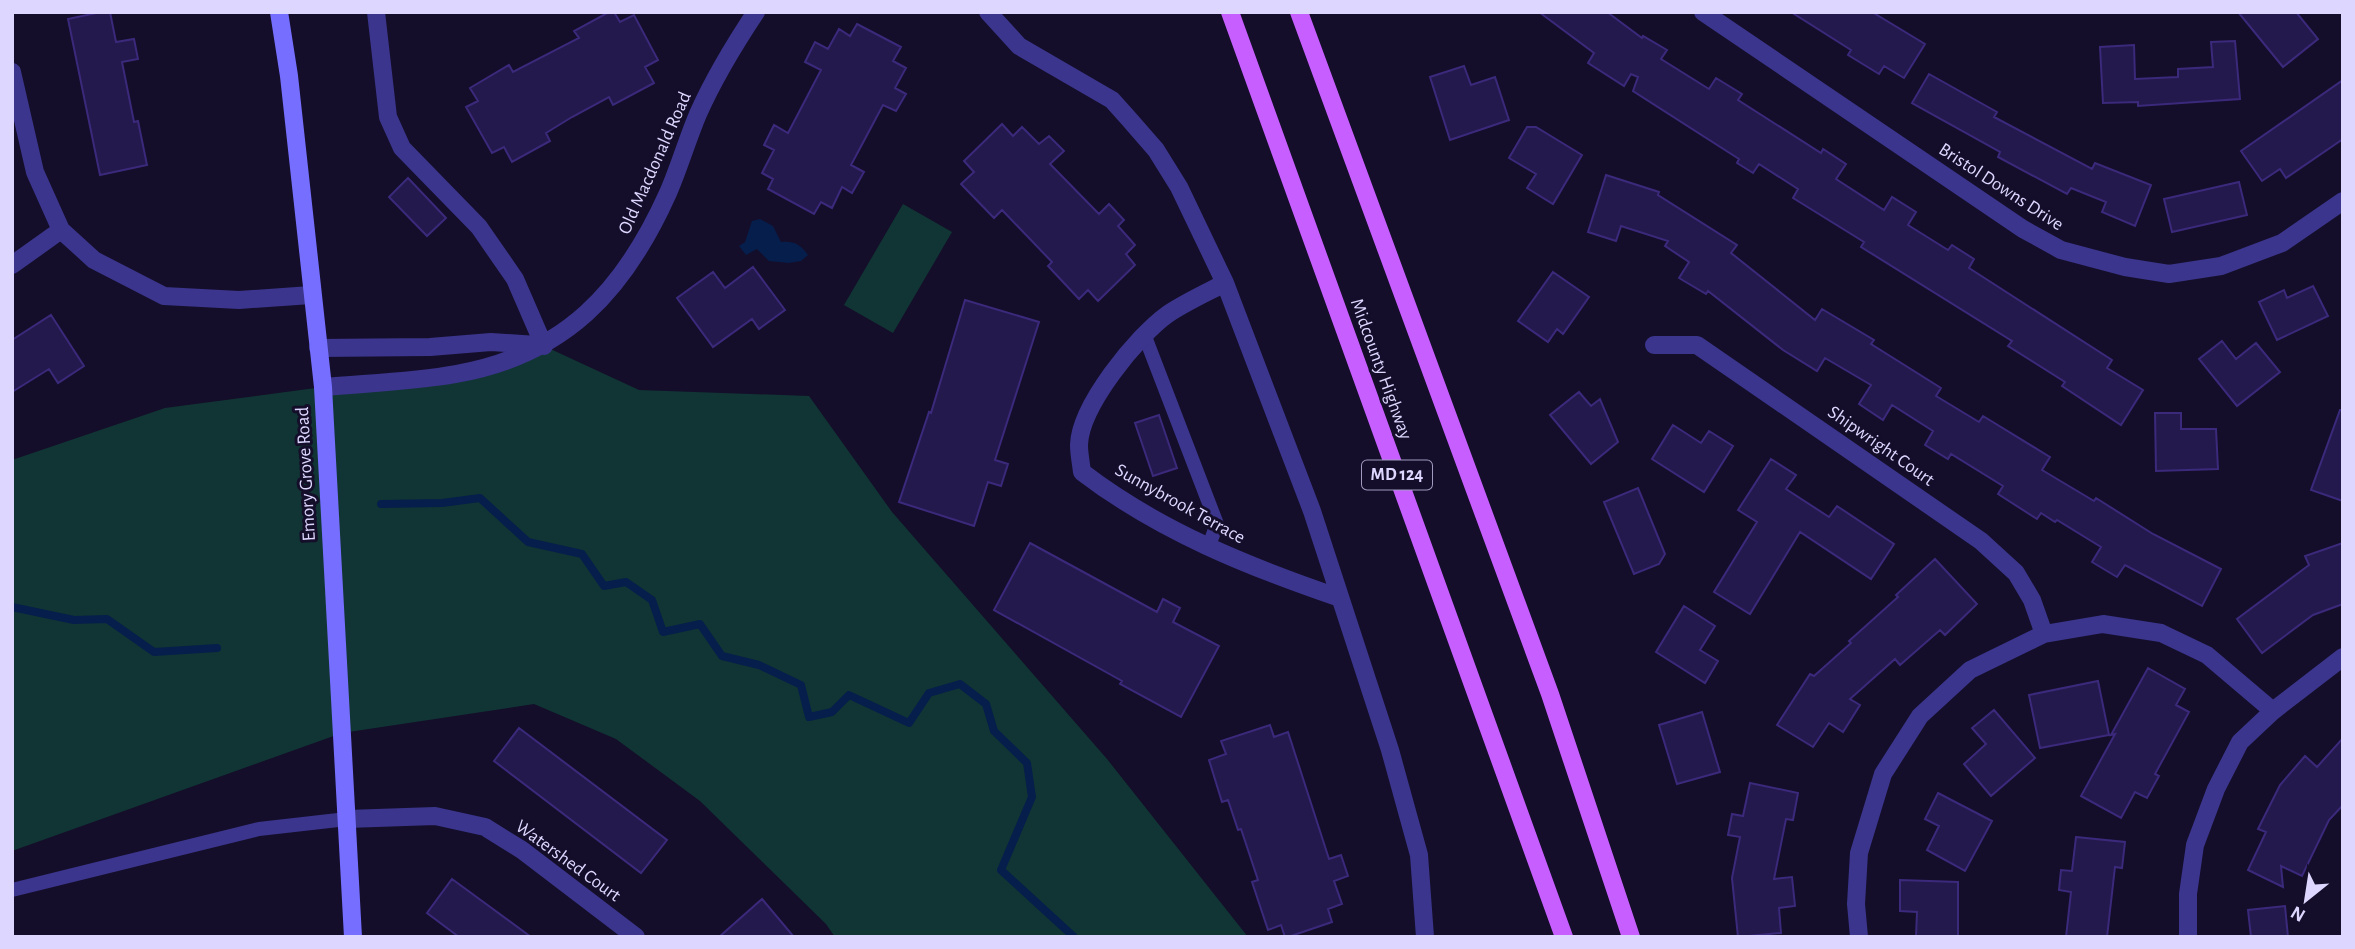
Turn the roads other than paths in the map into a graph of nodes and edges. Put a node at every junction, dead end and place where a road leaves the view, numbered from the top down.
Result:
1 (279, 12) edge
2 (376, 12) edge
3 (756, 12) edge
4 (988, 12) edge
5 (1230, 12) edge
6 (1299, 12) edge
7 (1703, 12) edge
8 (12, 72) edge
9 (2343, 201) edge
10 (61, 230) junction
11 (12, 265) edge
12 (1225, 283) junction
13 (312, 295) junction
14 (1144, 334) junction
15 (544, 345) junction
16 (1654, 345) dead end
17 (318, 348) junction
18 (323, 387) junction
19 (1208, 548) junction
20 (1340, 598) junction
21 (2044, 634) junction
22 (2343, 657) edge
23 (2273, 711) junction
24 (347, 819) junction
25 (12, 890) edge
26 (353, 937) edge
27 (636, 937) edge
28 (1425, 937) edge
29 (1564, 937) edge
30 (1631, 937) edge
31 (1859, 937) edge
32 (2188, 937) edge

1 - 13 street, Emory Grove Road
2 - 15 street
3 - 15 street, Old Macdonald Road
4 - 12 street
5 - 29 main road, Midcounty Highway / MD 124
6 - 30 main road
7 - 9 street, Bristol Downs Drive
8 - 10 street
10 - 11 street
10 - 13 street
12 - 14 street, Sunnybrook Terrace
12 - 20 street
13 - 17 street, Emory Grove Road
14 - 19 lane
14 - 19 street, Sunnybrook Terrace
15 - 17 street
15 - 18 street, Old Macdonald Road
16 - 21 street, Shipwright Court
17 - 18 street, Emory Grove Road
18 - 24 street, Emory Grove Road
19 - 20 street, Sunnybrook Terrace
20 - 28 street
21 - 23 street
21 - 31 street
22 - 23 street
23 - 32 street
24 - 25 lane
24 - 26 street, Emory Grove Road
24 - 27 street, Watershed Court

